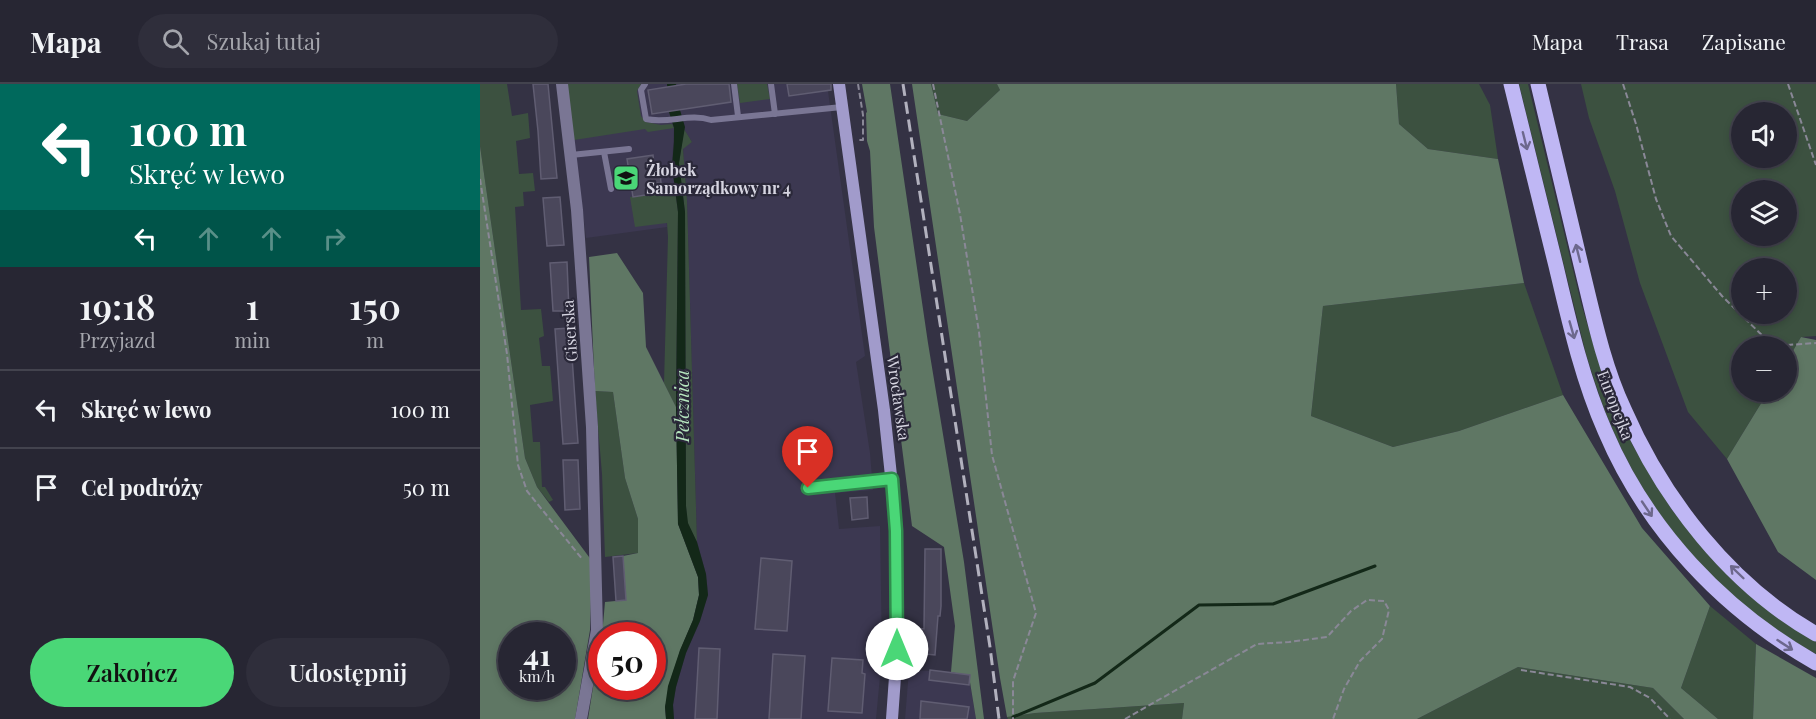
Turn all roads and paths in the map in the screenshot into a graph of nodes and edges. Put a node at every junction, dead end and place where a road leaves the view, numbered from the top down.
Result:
1 (562, 84) edge
2 (645, 84) edge
3 (734, 84) edge
4 (771, 84) edge
5 (839, 84) edge
6 (858, 84) edge
7 (933, 84) edge
8 (1511, 84) edge
9 (1538, 84) edge
10 (1623, 84) edge
11 (1788, 84) edge
12 (842, 107) junction
13 (775, 114) junction
14 (863, 115) dead end
15 (738, 117) junction
16 (629, 149) dead end
17 (604, 152) junction
18 (570, 156) junction
19 (1816, 165) edge
20 (480, 179) edge
21 (610, 189) dead end
22 (1816, 343) edge
23 (892, 479) junction
24 (808, 488) dead end
25 (583, 560) dead end
26 (1816, 634) edge
27 (1816, 663) edge
28 (1521, 670) dead end
29 (581, 719) edge
30 (892, 719) edge
31 (1013, 719) edge
32 (1125, 719) edge
33 (1333, 719) edge
34 (1670, 719) edge

1 - 18 street, Giserska
2 - 15 lane
3 - 15 lane
4 - 13 lane
5 - 12 main road, Wrocławska
6 - 14 path
7 - 31 path
8 -> 27 main road, Europejka
26 -> 9 main road, Europejka
10 - 22 path
11 - 19 path
12 - 13 lane
12 - 23 main road, Wrocławska
13 - 15 lane
16 - 17 lane
17 - 18 lane
17 - 21 lane
18 - 29 street, Giserska
20 - 25 path
23 - 24 lane
23 - 30 main road, Wrocławska
28 - 34 path
32 - 33 path

